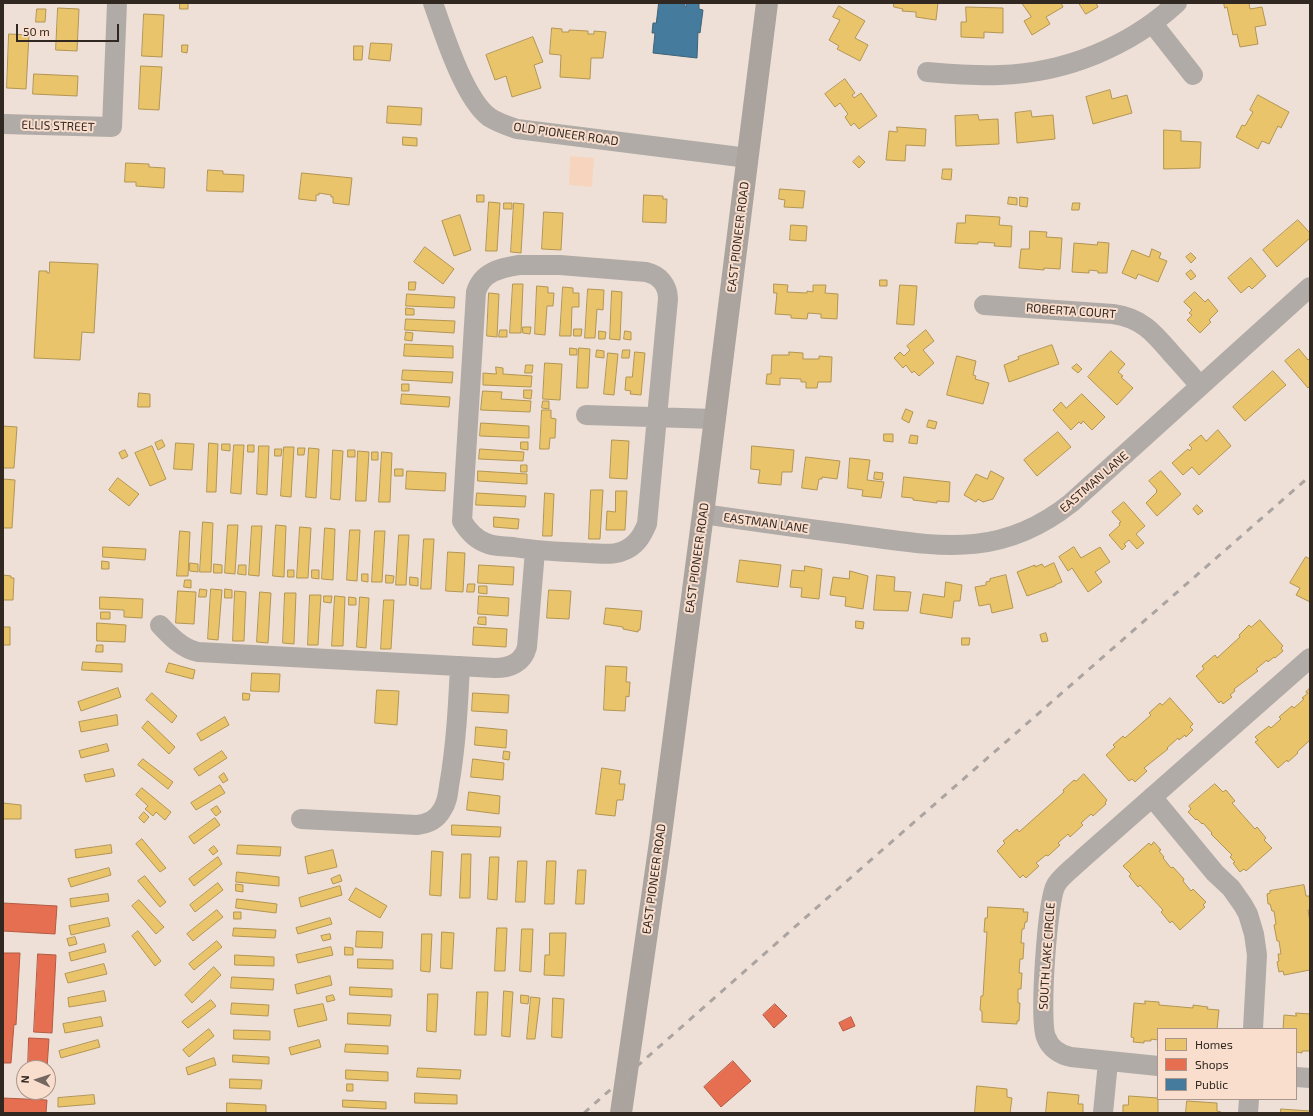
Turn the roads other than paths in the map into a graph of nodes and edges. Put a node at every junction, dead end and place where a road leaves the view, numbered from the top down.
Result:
1 (117, 3) edge
2 (432, 3) edge
3 (768, 3) edge
4 (1177, 3) edge
5 (1153, 24) junction
6 (927, 72) dead end
7 (1194, 75) dead end
8 (3, 124) edge
9 (748, 158) junction
10 (1310, 287) edge
11 (984, 305) dead end
12 (1200, 386) junction
13 (586, 415) dead end
14 (656, 417) junction
15 (715, 420) junction
16 (703, 514) junction
17 (535, 551) junction
18 (160, 625) dead end
19 (1310, 658) edge
20 (460, 666) junction
21 (1152, 797) junction
22 (301, 819) dead end
23 (1253, 1028) edge
24 (1108, 1062) junction
25 (1157, 1066) edge
26 (1297, 1077) edge
27 (1310, 1078) edge
28 (1249, 1100) edge
29 (621, 1113) edge
30 (1103, 1113) edge
31 (1248, 1113) edge

1 - 8 street, ELLIS STREET
2 - 9 street, OLD PIONEER ROAD
3 - 9 main road, EAST PIONEER ROAD
4 - 5 street
5 - 6 street
5 - 7 street
9 - 15 main road, EAST PIONEER ROAD
10 - 12 street, EASTMAN LANE
11 - 12 street, ROBERTA COURT
12 - 16 street, EASTMAN LANE
13 - 14 street
14 - 15 street
14 - 17 street
14 - 17 street
15 - 16 main road, EAST PIONEER ROAD
16 - 29 main road, EAST PIONEER ROAD
17 - 20 street
18 - 20 street
19 - 21 street, SOUTH LAKE CIRCLE
20 - 22 street
21 - 23 street
21 - 24 street, SOUTH LAKE CIRCLE
24 - 25 street, SOUTH LAKE CIRCLE
24 - 30 street
26 - 27 street
28 - 31 street

